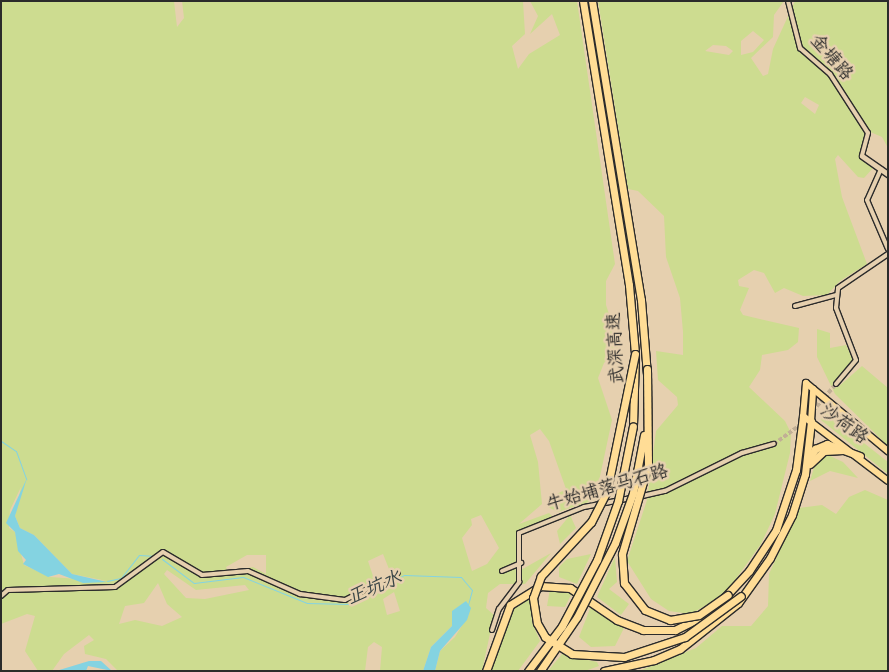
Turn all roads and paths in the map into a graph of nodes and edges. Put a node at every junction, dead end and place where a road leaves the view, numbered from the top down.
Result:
1 (583, 1) edge
2 (592, 1) edge
3 (788, 1) edge
4 (862, 156) joint
5 (880, 169) junction
6 (888, 174) edge
7 (888, 249) edge
8 (888, 254) edge
9 (836, 295) junction
10 (795, 306) dead end
11 (635, 354) junction
12 (647, 369) junction
13 (836, 384) tunnel mouth
14 (813, 389) junction
15 (803, 416) junction
16 (811, 421) junction
17 (774, 444) tunnel mouth
18 (888, 451) edge
19 (860, 456) junction
20 (805, 472) junction
21 (888, 481) edge
22 (522, 563) junction
23 (502, 571) dead end
24 (398, 573) dead end
25 (728, 595) junction
26 (1, 596) edge
27 (741, 596) junction
28 (492, 630) dead end
29 (486, 671) edge
30 (528, 671) edge
31 (540, 671) edge
32 (604, 671) edge

1 - 11 highway, 武深高速
2 - 12 highway, 武深高速
3 - 4 street, 金塘路
4 - 5 street, 金塘路
5 - 6 street, 金塘路
5 - 7 street
8 - 9 street
9 - 10 street
9 - 13 street
11 - 27 highway, bridge
11 - 30 highway, 武深高速, bridge
12 - 25 highway, bridge
12 - 31 highway, 武深高速, bridge
14 - 15 main road, 沙荷路
14 - 16 main road
14 - 18 main road, 沙荷路
15 - 16 main road, 沙荷路
15 - 25 highway
16 - 19 main road, 沙荷路
16 - 20 highway
17 - 22 street, 牛始埔落马石路
19 - 20 highway
19 - 21 main road, 沙荷路
20 - 27 highway
22 - 23 street
22 - 28 street, 牛始埔落马石路
24 - 26 street
25 - 29 highway
27 - 32 highway

